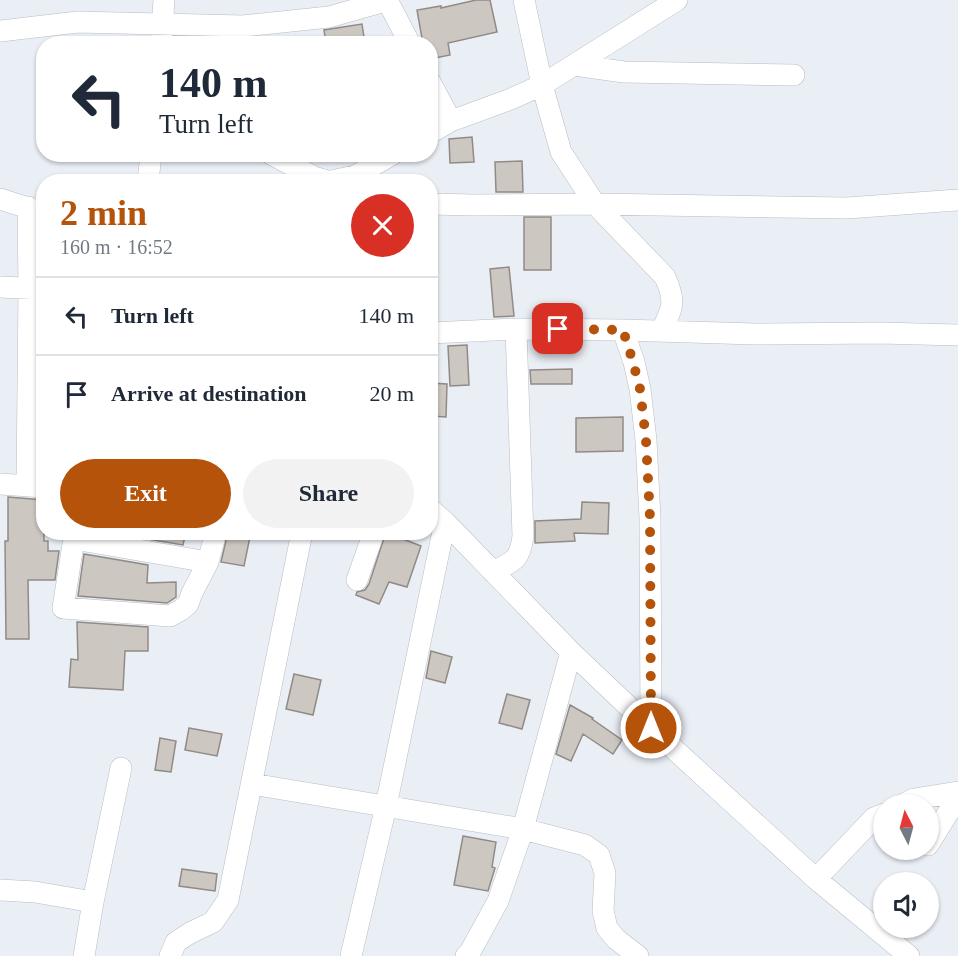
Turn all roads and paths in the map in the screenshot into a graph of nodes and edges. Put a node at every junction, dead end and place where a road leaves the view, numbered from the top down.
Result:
1 (164, 0) edge
2 (388, 0) edge
3 (524, 0) edge
4 (677, 0) edge
5 (0, 31) edge
6 (162, 34) edge
7 (406, 36) edge
8 (574, 65) junction
9 (794, 75) dead end
10 (542, 85) junction
11 (438, 97) edge
12 (451, 121) junction
13 (438, 128) edge
14 (286, 162) edge
15 (379, 162) edge
16 (308, 174) edge
17 (358, 174) edge
18 (0, 199) edge
19 (958, 200) edge
20 (438, 204) edge
21 (595, 204) junction
22 (36, 210) edge
23 (0, 287) edge
24 (36, 289) edge
25 (516, 329) junction
26 (623, 330) junction
27 (661, 331) junction
28 (438, 333) edge
29 (958, 335) edge
30 (0, 484) edge
31 (35, 486) edge
32 (438, 516) edge
33 (73, 540) edge
34 (95, 540) edge
35 (214, 540) edge
36 (300, 540) edge
37 (371, 540) edge
38 (434, 540) edge
39 (208, 562) junction
40 (493, 572) junction
41 (357, 580) dead end
42 (571, 652) junction
43 (651, 728) junction
44 (121, 768) dead end
45 (252, 784) junction
46 (958, 792) edge
47 (939, 795) edge
48 (958, 796) edge
49 (386, 806) junction
50 (873, 819) edge
51 (939, 828) edge
52 (523, 829) junction
53 (816, 879) junction
54 (0, 890) edge
55 (93, 902) junction
56 (84, 956) edge
57 (170, 956) edge
58 (351, 956) edge
59 (466, 956) edge
60 (638, 956) edge
61 (909, 956) edge

1 - 6 street
2 - 6 street
2 - 7 street
3 - 10 street
4 - 8 street
5 - 6 street
8 - 9 street
8 - 10 street
10 - 12 street
10 - 21 street
11 - 12 street
12 - 13 street
14 - 16 street
15 - 17 street
18 - 22 street
19 - 21 street
20 - 21 street
21 - 27 street
22 - 24 street
23 - 24 street
24 - 31 street
25 - 26 street
25 - 28 street
25 - 40 street
26 - 27 street
26 - 43 street
27 - 29 street
30 - 31 street
32 - 40 street
33 - 39 street
34 - 39 street
35 - 39 street
36 - 45 street
37 - 41 street
38 - 49 street
40 - 42 street
42 - 43 street
42 - 52 street
43 - 53 street
44 - 55 street
45 - 49 street
45 - 57 street
46 - 47 street
48 - 51 street
49 - 52 street
49 - 58 street
50 - 53 street
52 - 59 street
52 - 60 street
53 - 61 street
54 - 55 street
55 - 56 street

